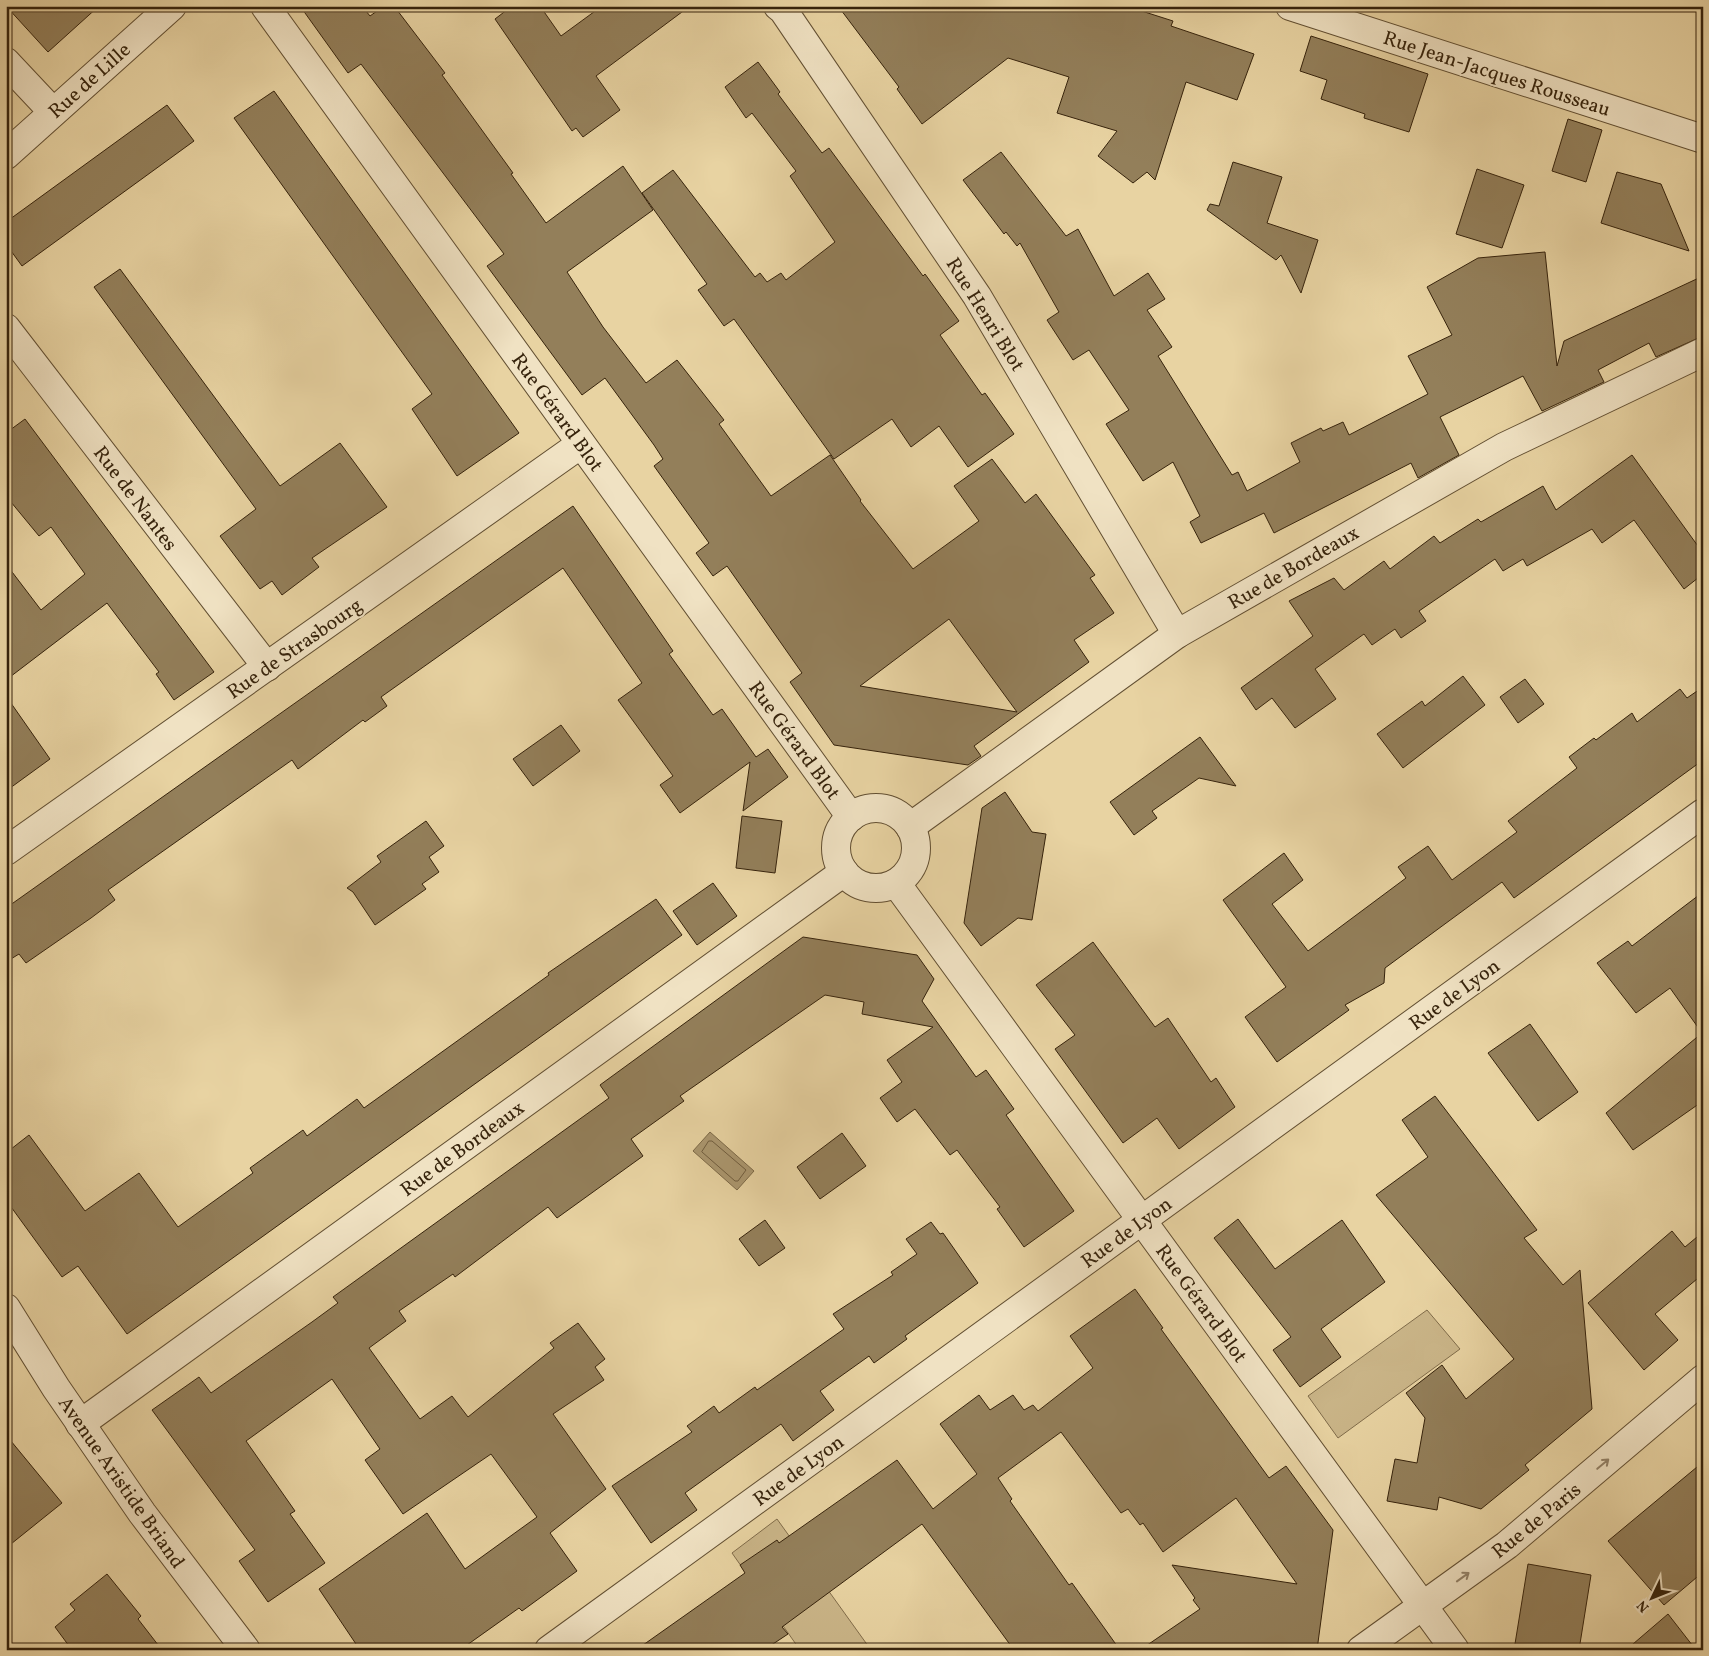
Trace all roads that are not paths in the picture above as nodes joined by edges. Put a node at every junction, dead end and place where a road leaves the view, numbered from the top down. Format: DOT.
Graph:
graph roads {
  1 [pos="172,6"];
  2 [pos="265,6"];
  3 [pos="778,6"];
  4 [pos="1290,6"];
  5 [pos="6,62"];
  6 [pos="53,112"];
  7 [pos="1703,139"];
  8 [pos="6,155"];
  9 [pos="6,328"];
  10 [pos="1703,352"];
  11 [pos="581,444"];
  12 [pos="1177,634"];
  13 [pos="267,667"];
  14 [pos="1703,813"];
  15 [pos="851,817"];
  16 [pos="910,827"];
  17 [pos="6,851"];
  18 [pos="844,872"];
  19 [pos="896,883"];
  20 [pos="1142,1222"];
  21 [pos="6,1308"];
  22 [pos="1703,1379"];
  23 [pos="80,1424"];
  24 [pos="1424,1606"];
  25 [pos="246,1650"];
  26 [pos="548,1650"];
  27 [pos="1361,1650"];
  28 [pos="1455,1650"];
  1 -- 6 [label="street, Rue de Lille"];
  2 -- 11 [label="street, Rue Gérard Blot"];
  3 -- 12 [label="street, Rue Henri Blot"];
  4 -- 7 [label="street, Rue Jean-Jacques Rousseau"];
  5 -- 6 [label="street"];
  6 -- 8 [label="street, Rue de Lille"];
  9 -- 13 [label="street, Rue de Nantes"];
  10 -- 12 [label="street, Rue de Bordeaux"];
  11 -- 13 [label="street, Rue de Strasbourg"];
  11 -- 15 [label="street, Rue Gérard Blot"];
  12 -- 16 [label="street, Rue de Bordeaux"];
  13 -- 17 [label="street, Rue de Strasbourg"];
  14 -- 20 [label="street, Rue de Lyon"];
  15 -- 16 [label="street"];
  15 -- 18 [label="street"];
  16 -- 19 [label="street"];
  18 -- 19 [label="street"];
  18 -- 23 [label="street, Rue de Bordeaux"];
  19 -- 20 [label="street, Rue Gérard Blot"];
  20 -- 24 [label="street, Rue Gérard Blot"];
  20 -- 26 [label="street, Rue de Lyon"];
  21 -- 23 [label="street, Avenue Aristide Briand"];
  24 -- 22 [label="street, Rue de Paris, one-way"];
  23 -- 25 [label="street, Avenue Aristide Briand"];
  24 -- 27 [label="street, Rue de Paris"];
  24 -- 28 [label="street, Rue Gérard Blot"];
}
